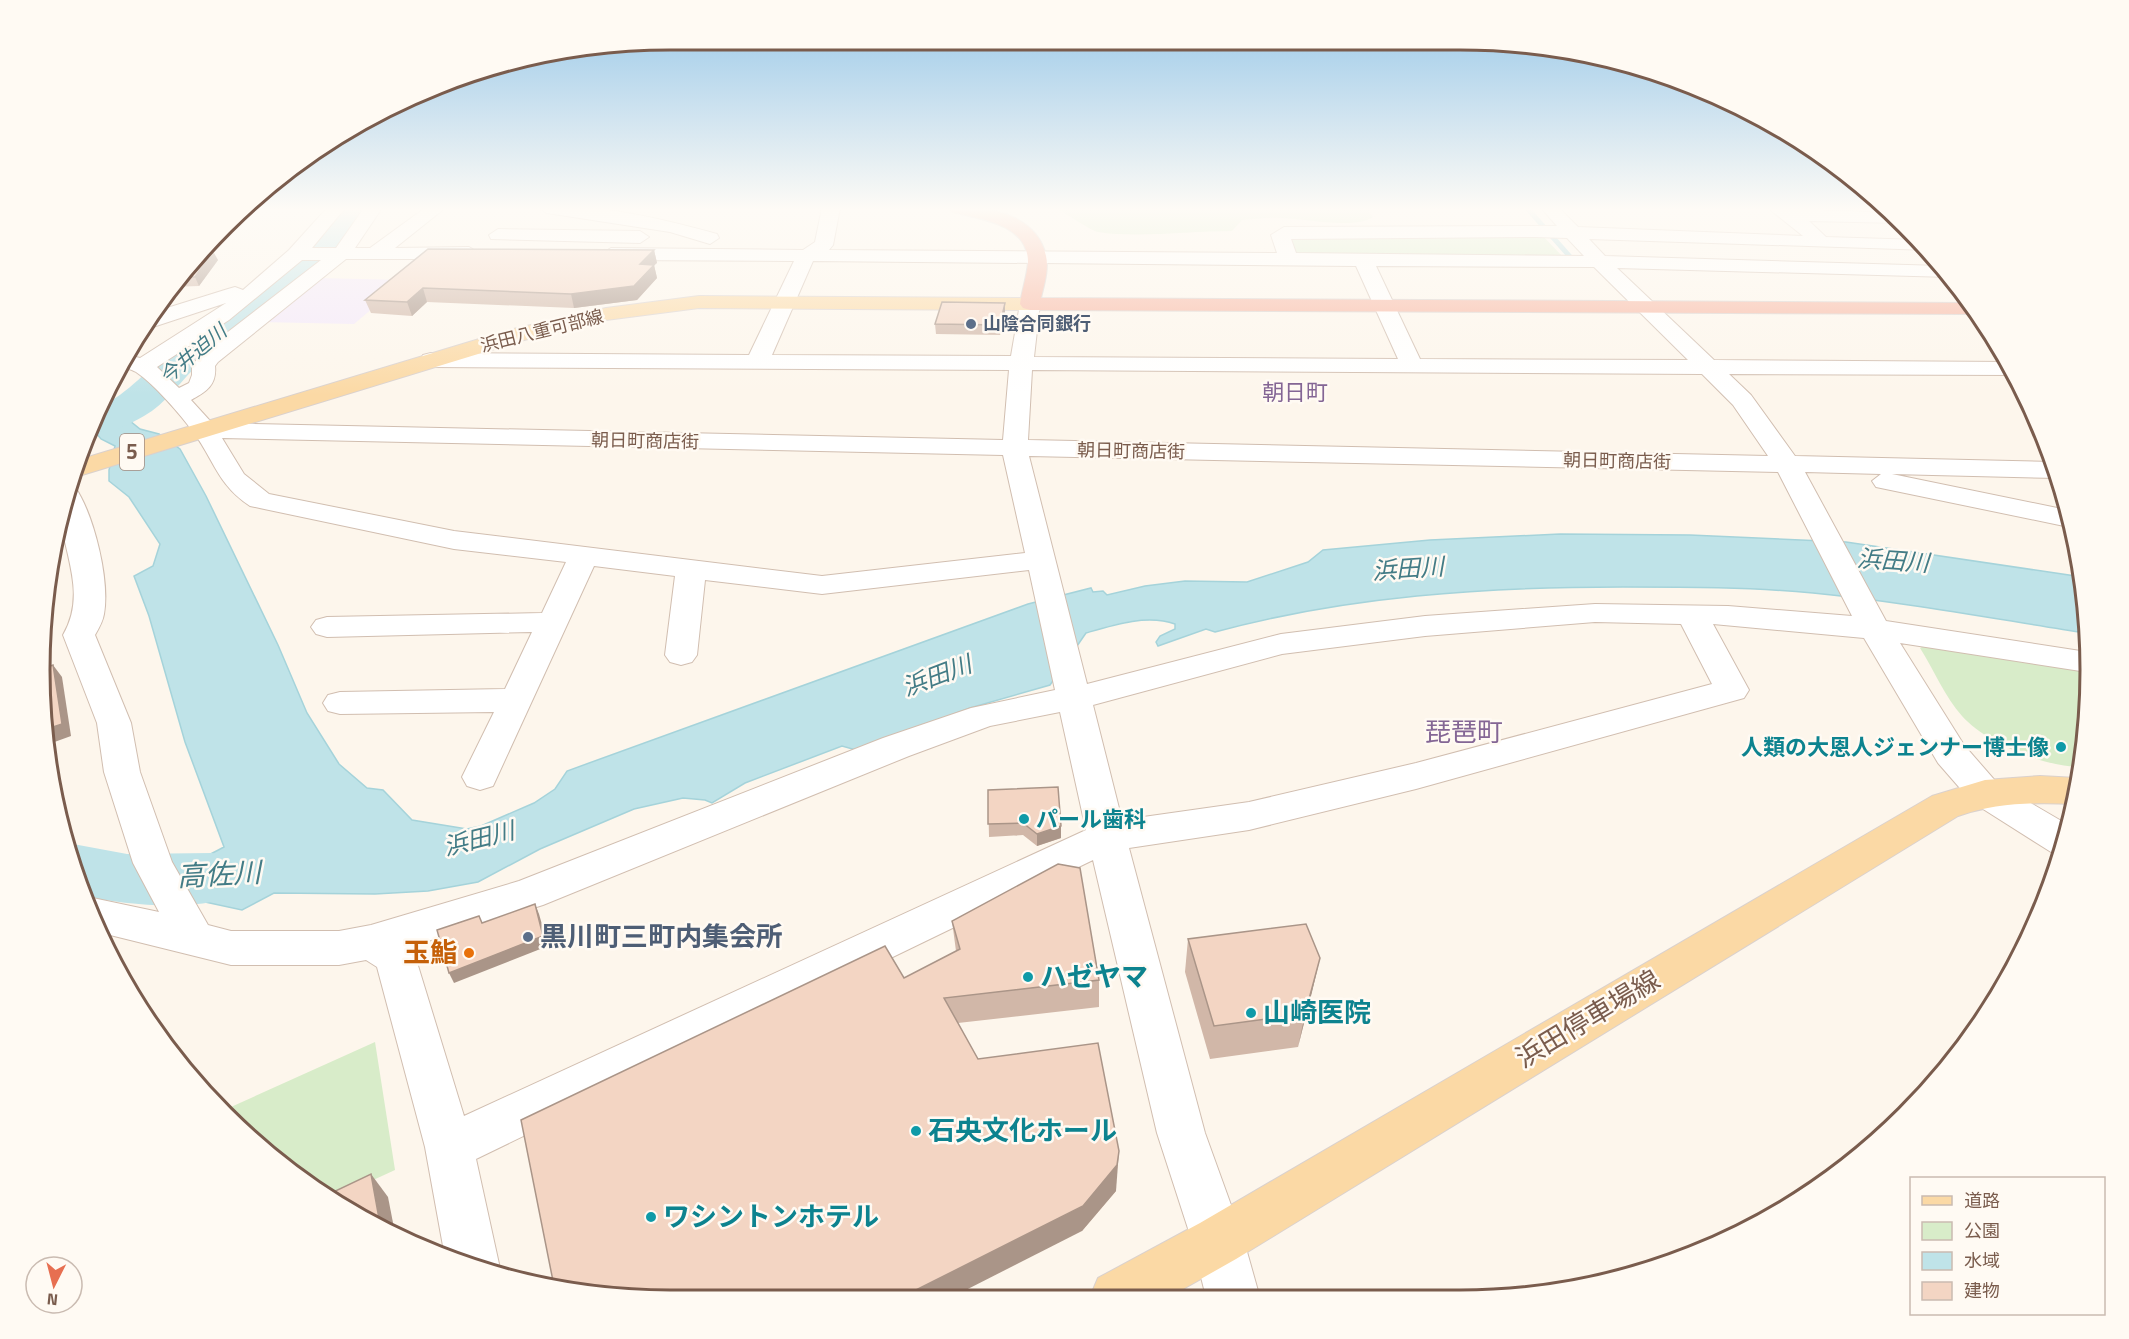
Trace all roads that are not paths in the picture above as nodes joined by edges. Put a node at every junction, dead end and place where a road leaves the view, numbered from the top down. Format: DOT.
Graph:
graph roads {
  1 [pos="279,270"];
  2 [pos="315,270"];
  3 [pos="799,270"];
  4 [pos="1035,270"];
  5 [pos="1368,270"];
  6 [pos="1609,270"];
  7 [pos="1894,270"];
  8 [pos="1935,272"];
  9 [pos="258,287"];
  10 [pos="785,301"];
  11 [pos="1029,304"];
  12 [pos="1384,305"];
  13 [pos="1647,306"];
  14 [pos="1963,309"];
  15 [pos="159,318"];
  16 [pos="431,360"];
  17 [pos="757,363"];
  18 [pos="130,365"];
  19 [pos="1021,365"];
  20 [pos="1413,367"];
  21 [pos="1710,368"];
  22 [pos="2001,369"];
  23 [pos="160,383"];
  24 [pos="198,432"];
  25 [pos="1015,449"];
  26 [pos="1787,464"];
  27 [pos="1820,465"];
  28 [pos="83,467"];
  29 [pos="2047,470"];
  30 [pos="71,509"];
  31 [pos="2060,517"];
  32 [pos="584,556"];
  33 [pos="1042,560"];
  34 [pos="691,570"];
  35 [pos="1692,615"];
  36 [pos="554,622"];
  37 [pos="1873,625"];
  38 [pos="327,627"];
  39 [pos="681,654"];
  40 [pos="2080,661"];
  41 [pos="1074,692"];
  42 [pos="516,700"];
  43 [pos="340,703"];
  44 [pos="480,777"];
  45 [pos="2068,791"];
  46 [pos="1985,794"];
  47 [pos="1107,837"];
  48 [pos="2056,837"];
  49 [pos="100,914"];
  50 [pos="184,921"];
  51 [pos="371,942"];
  52 [pos="448,1148"];
  53 [pos="1218,1241"];
  54 [pos="472,1257"];
  55 [pos="1130,1290"];
  56 [pos="1231,1290"];
  1 -- 9 [label="street"];
  2 -- 23 [label="street"];
  3 -- 10 [label="street"];
  4 -- 11 [label="highway"];
  5 -- 12 [label="street"];
  6 -- 13 [label="street"];
  7 -- 8 [label="street"];
  9 -- 15 [label="street"];
  9 -- 23 [label="street"];
  10 -- 11 [label="main road, 浜田八重可部線 / 5"];
  10 -- 16 [label="main road, 浜田八重可部線 / 5"];
  10 -- 17 [label="street"];
  11 -- 12 [label="highway"];
  11 -- 19 [label="street"];
  12 -- 13 [label="highway"];
  12 -- 20 [label="street"];
  13 -- 14 [label="highway"];
  13 -- 21 [label="street"];
  16 -- 17 [label="street"];
  16 -- 24 [label="main road, 浜田八重可部線 / 5"];
  17 -- 19 [label="street"];
  18 -- 23 [label="street"];
  19 -- 20 [label="street"];
  19 -- 25 [label="street"];
  20 -- 21 [label="street"];
  21 -- 22 [label="street"];
  21 -- 26 [label="street"];
  23 -- 24 [label="street"];
  24 -- 25 [label="street, 朝日町商店街"];
  24 -- 28 [label="main road, 浜田八重可部線 / 5"];
  24 -- 32 [label="street"];
  25 -- 26 [label="street, 朝日町商店街"];
  25 -- 33 [label="street"];
  26 -- 27 [label="street, 朝日町商店街"];
  26 -- 37 [label="street"];
  27 -- 29 [label="street, 朝日町商店街"];
  27 -- 31 [label="street"];
  30 -- 50 [label="street"];
  32 -- 34 [label="street"];
  32 -- 36 [label="street"];
  33 -- 34 [label="street"];
  33 -- 41 [label="street"];
  34 -- 39 [label="street"];
  35 -- 37 [label="street"];
  35 -- 41 [label="street"];
  35 -- 47 [label="street"];
  36 -- 38 [label="street"];
  36 -- 42 [label="street"];
  37 -- 40 [label="street"];
  37 -- 46 [label="street"];
  41 -- 47 [label="street"];
  41 -- 51 [label="street"];
  42 -- 43 [label="street"];
  42 -- 44 [label="street"];
  45 -- 46 [label="main road, 浜田停車場線"];
  46 -- 48 [label="street"];
  46 -- 53 [label="main road, 浜田停車場線"];
  47 -- 52 [label="street"];
  47 -- 53 [label="street"];
  49 -- 50 [label="street"];
  50 -- 51 [label="street"];
  51 -- 52 [label="street"];
  52 -- 54 [label="street"];
  53 -- 55 [label="main road, 浜田停車場線"];
  53 -- 56 [label="street"];
}
